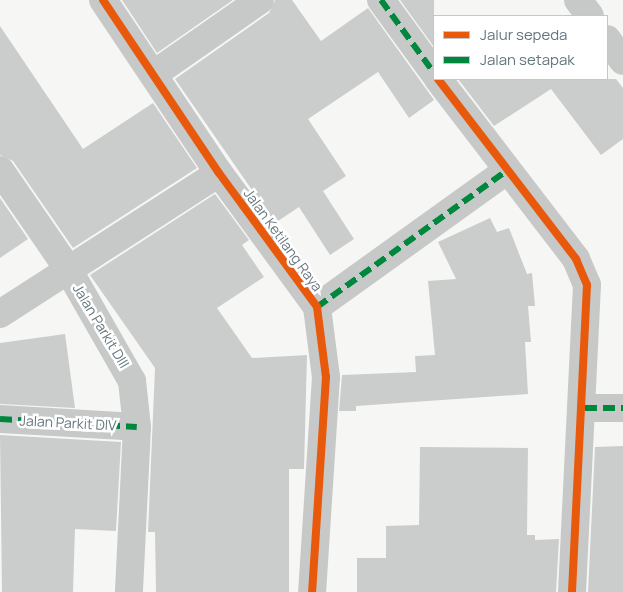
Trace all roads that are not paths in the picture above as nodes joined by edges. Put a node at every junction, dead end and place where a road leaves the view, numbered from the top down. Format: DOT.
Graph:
graph roads {
  1 [pos="103,0"];
  2 [pos="260,0"];
  3 [pos="381,0"];
  4 [pos="578,0"];
  5 [pos="589,15"];
  6 [pos="608,40"];
  7 [pos="623,61"];
  8 [pos="433,72"];
  9 [pos="154,74"];
  10 [pos="439,80"];
  11 [pos="0,170"];
  12 [pos="506,171"];
  13 [pos="218,173"];
  14 [pos="68,269"];
  15 [pos="317,307"];
  16 [pos="0,314"];
  17 [pos="585,408"];
  18 [pos="623,408"];
  19 [pos="0,419"];
  20 [pos="137,427"];
  21 [pos="129,592"];
  22 [pos="312,592"];
  23 [pos="572,592"];
  1 -- 9 [label="street, Jalan Ketilang Raya"];
  2 -- 9 [label="street"];
  3 -- 8 [label="street"];
  4 -- 5 [label="street"];
  6 -- 7 [label="street"];
  9 -- 13 [label="street, Jalan Ketilang Raya"];
  10 -- 12 [label="street"];
  11 -- 14 [label="street, Jalan Parkit DIII"];
  12 -- 15 [label="street"];
  12 -- 17 [label="street"];
  13 -- 14 [label="street"];
  13 -- 15 [label="street, Jalan Ketilang Raya"];
  14 -- 16 [label="street"];
  14 -- 20 [label="street, Jalan Parkit DIII"];
  15 -- 22 [label="street, Jalan Ketilang Raya"];
  17 -- 18 [label="street"];
  17 -- 23 [label="street"];
  19 -- 20 [label="street, Jalan Parkit DIV"];
  20 -- 21 [label="street, Jalan Parkit DIII"];
}
